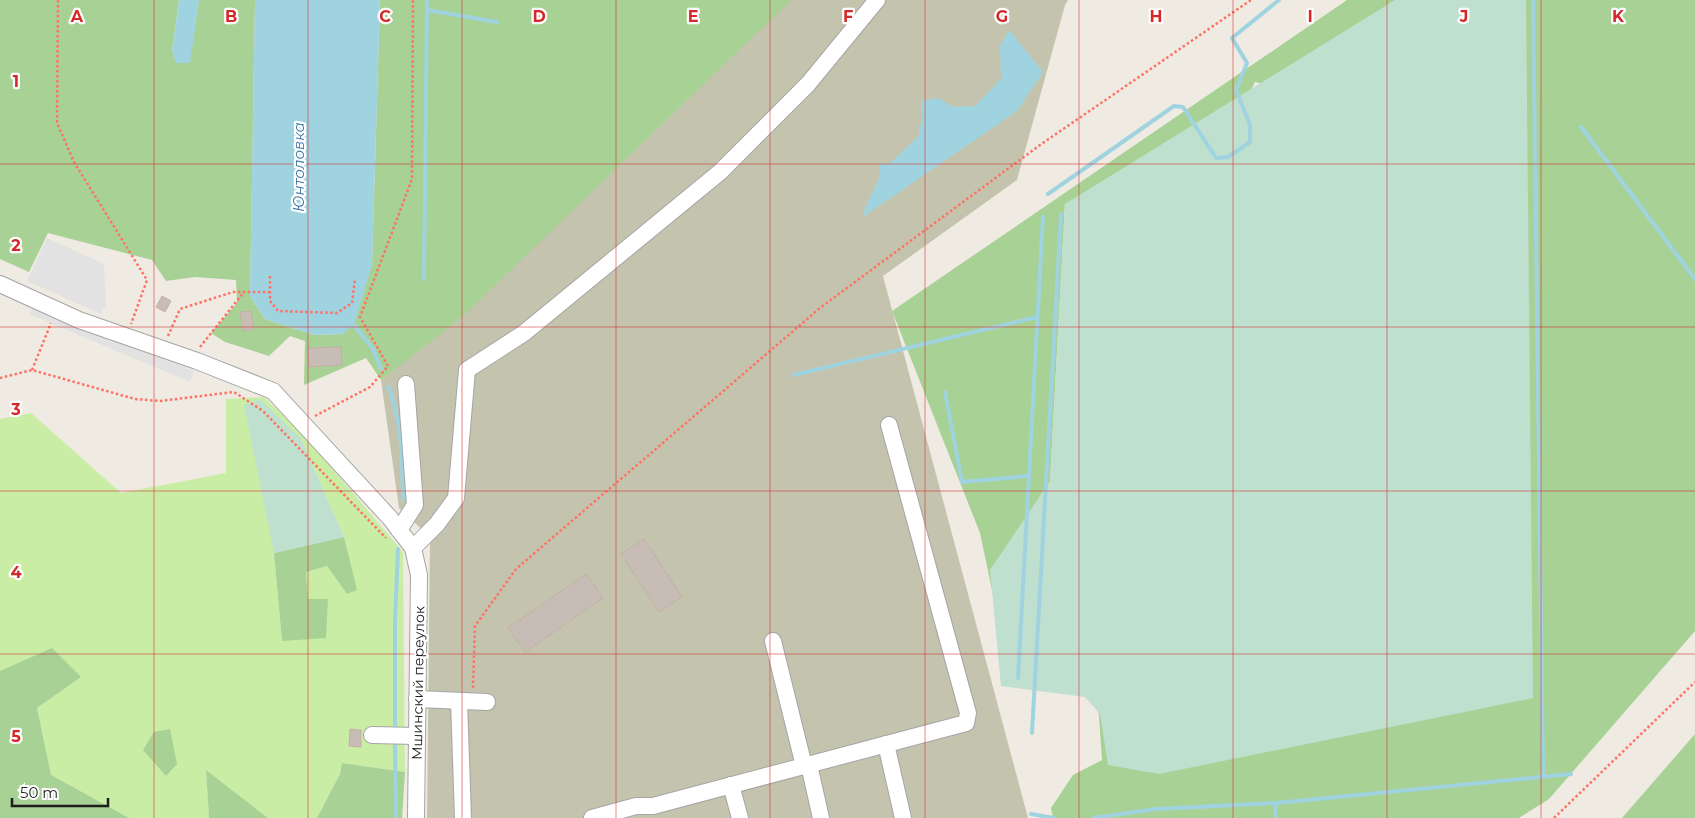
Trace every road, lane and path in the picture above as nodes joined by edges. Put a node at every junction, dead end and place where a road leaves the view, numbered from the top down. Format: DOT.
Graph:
graph roads {
  1 [pos="58,0"];
  2 [pos="414,0"];
  3 [pos="877,0"];
  4 [pos="1251,0"];
  5 [pos="270,276"];
  6 [pos="355,279"];
  7 [pos="0,284"];
  8 [pos="244,292"];
  9 [pos="270,292"];
  10 [pos="56,309"];
  11 [pos="127,337"];
  12 [pos="165,343"];
  13 [pos="197,354"];
  14 [pos="32,370"];
  15 [pos="0,378"];
  16 [pos="406,384"];
  17 [pos="309,419"];
  18 [pos="889,425"];
  19 [pos="406,539"];
  20 [pos="773,641"];
  21 [pos="1695,682"];
  22 [pos="417,699"];
  23 [pos="473,701"];
  24 [pos="372,735"];
  25 [pos="417,736"];
  26 [pos="886,744"];
  27 [pos="806,765"];
  28 [pos="731,785"];
  29 [pos="416,818"];
  30 [pos="463,818"];
  31 [pos="592,818"];
  32 [pos="740,818"];
  33 [pos="821,818"];
  34 [pos="903,818"];
  35 [pos="1554,818"];
  1 -- 11 [label="path"];
  2 -- 17 [label="path"];
  3 -- 19 [label="street"];
  4 -- 23 [label="path"];
  5 -- 9 [label="path"];
  6 -- 9 [label="path"];
  7 -- 10 [label="street"];
  8 -- 9 [label="path"];
  8 -- 12 [label="path"];
  8 -- 13 [label="path"];
  10 -- 11 [label="street"];
  10 -- 14 [label="path"];
  11 -- 19 [label="street"];
  14 -- 15 [label="path"];
  14 -- 19 [label="path"];
  16 -- 19 [label="street"];
  18 -- 26 [label="street"];
  19 -- 22 [label="street, Мшинский переулок"];
  20 -- 27 [label="street"];
  21 -- 35 [label="path"];
  22 -- 23 [label="street"];
  22 -- 25 [label="street, Мшинский переулок"];
  23 -- 30 [label="street"];
  24 -- 25 [label="street"];
  25 -- 29 [label="street, Мшинский переулок"];
  26 -- 27 [label="street"];
  26 -- 34 [label="street"];
  27 -- 28 [label="street"];
  27 -- 33 [label="street"];
  28 -- 31 [label="street"];
  28 -- 32 [label="street"];
}
